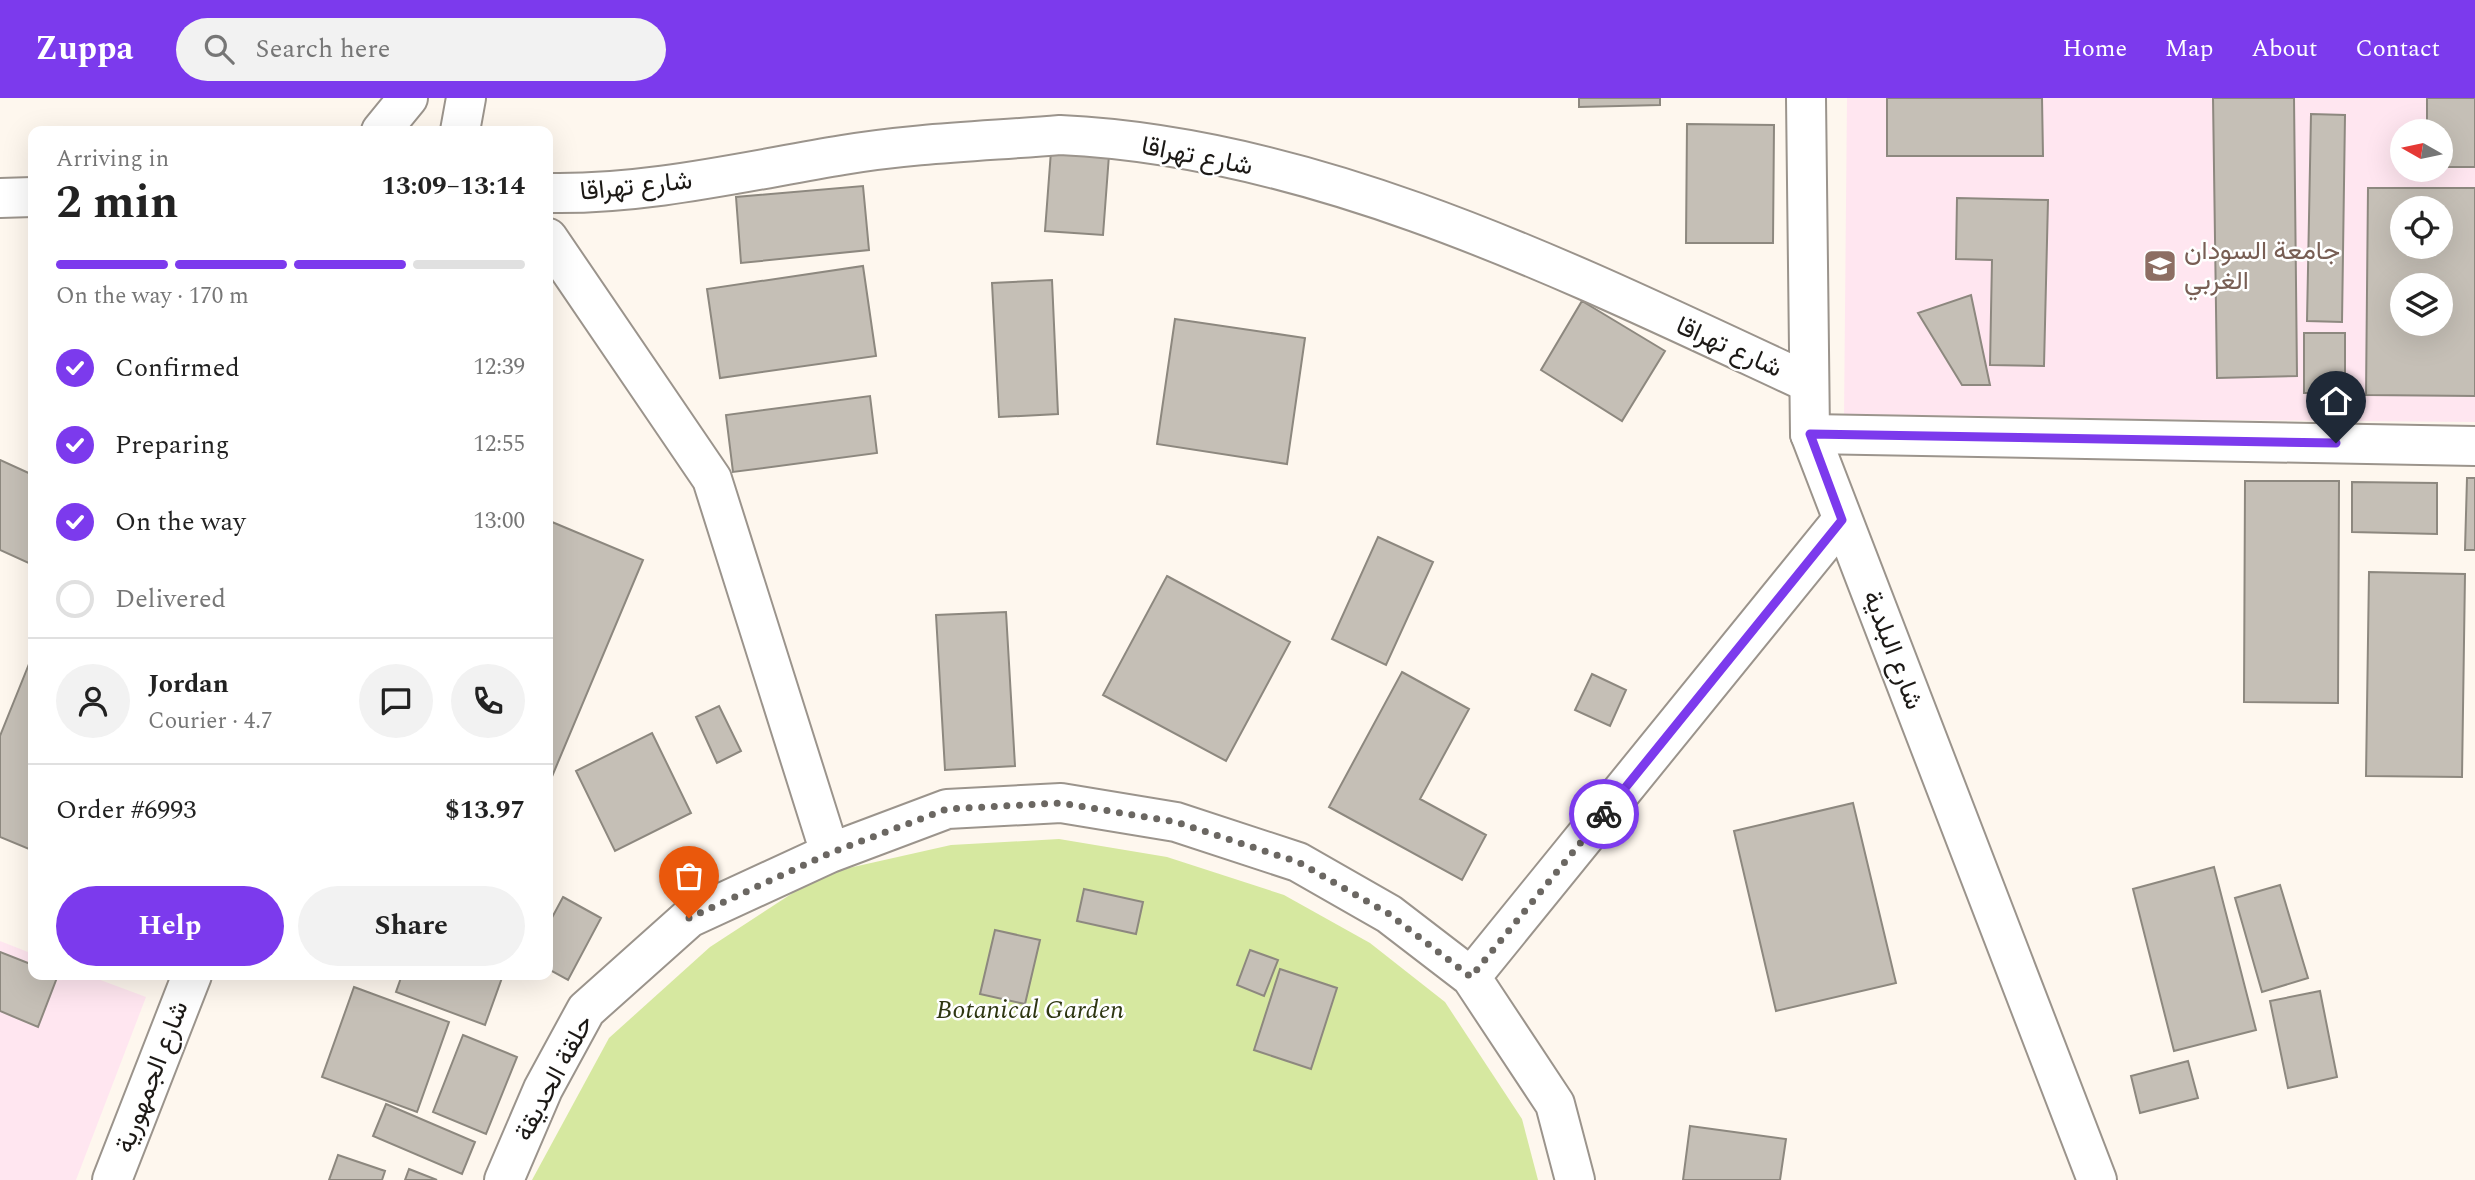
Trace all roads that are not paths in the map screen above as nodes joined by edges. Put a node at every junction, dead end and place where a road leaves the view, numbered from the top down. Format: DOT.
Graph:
graph roads {
  1 [pos="408,98"];
  2 [pos="466,98"];
  3 [pos="1806,98"];
  4 [pos="385,126"];
  5 [pos="461,126"];
  6 [pos="553,193"];
  7 [pos="28,197"];
  8 [pos="0,198"];
  9 [pos="553,245"];
  10 [pos="1810,383"];
  11 [pos="1810,434"];
  12 [pos="2475,446"];
  13 [pos="1842,520"];
  14 [pos="830,853"];
  15 [pos="1471,977"];
  16 [pos="190,980"];
  17 [pos="112,1180"];
  18 [pos="504,1180"];
  19 [pos="1575,1180"];
  20 [pos="2097,1180"];
  1 -- 4 [label="street"];
  2 -- 5 [label="street"];
  3 -- 10 [label="street, شارع البلدية"];
  6 -- 10 [label="street, شارع تهراقا"];
  7 -- 8 [label="street"];
  9 -- 14 [label="street"];
  10 -- 11 [label="street, شارع البلدية"];
  11 -- 12 [label="street"];
  11 -- 13 [label="street, شارع البلدية"];
  13 -- 15 [label="street"];
  13 -- 20 [label="street, شارع البلدية"];
  14 -- 15 [label="street, حلقة الحديقة"];
  14 -- 18 [label="street, حلقة الحديقة"];
  15 -- 19 [label="street, حلقة الحديقة"];
  16 -- 17 [label="street, شارع الجمهورية"];
}
